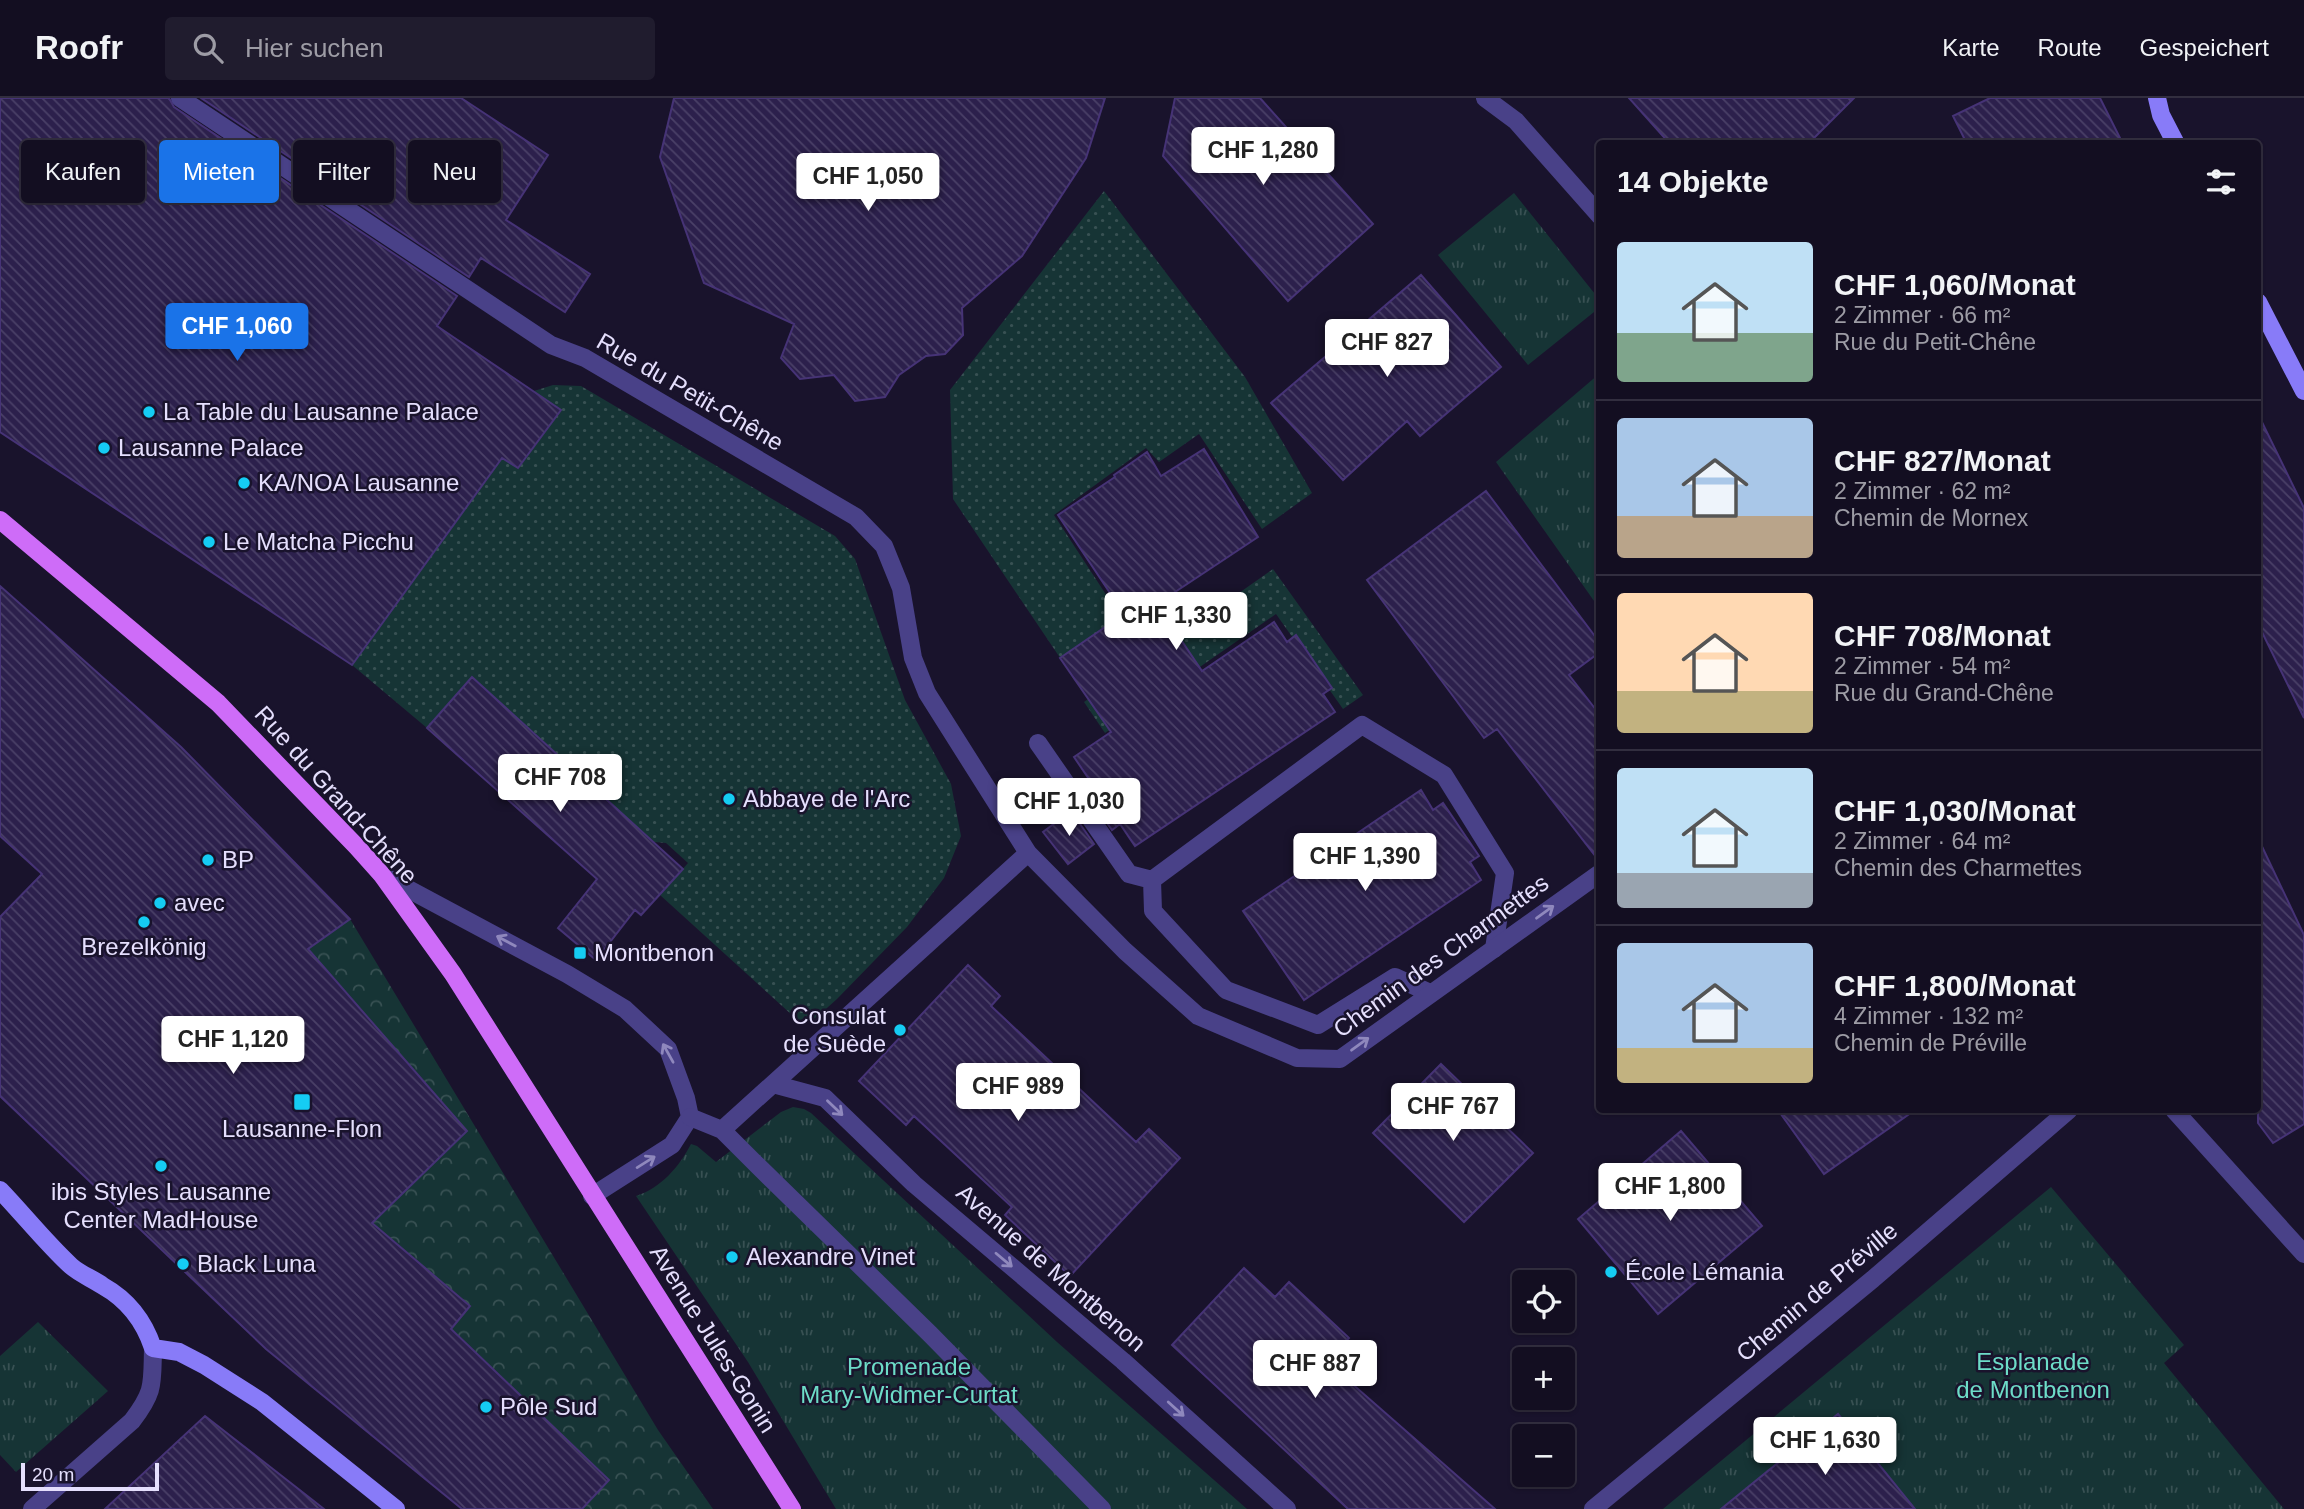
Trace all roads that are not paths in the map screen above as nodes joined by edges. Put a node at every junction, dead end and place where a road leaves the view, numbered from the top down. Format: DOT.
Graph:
graph roads {
  1 [pos="180,98"];
  2 [pos="1485,98"];
  3 [pos="2157,98"];
  4 [pos="2174,140"];
  5 [pos="1596,211"];
  6 [pos="2261,308"];
  7 [pos="2304,391"];
  8 [pos="0,520"];
  9 [pos="1038,743"];
  10 [pos="1028,853"];
  11 [pos="382,875"];
  12 [pos="1596,876"];
  13 [pos="1152,880"];
  14 [pos="1493,949"];
  15 [pos="1430,993"];
  16 [pos="773,1084"];
  17 [pos="2066,1113"];
  18 [pos="2177,1113"];
  19 [pos="690,1117"];
  20 [pos="722,1130"];
  21 [pos="0,1190"];
  22 [pos="592,1196"];
  23 [pos="2304,1254"];
  24 [pos="153,1348"];
  25 [pos="32,1509"];
  26 [pos="396,1509"];
  27 [pos="792,1509"];
  28 [pos="1102,1509"];
  29 [pos="1287,1509"];
  30 [pos="1592,1509"];
  1 -- 10 [label="street, Rue du Petit-Chêne"];
  2 -- 5 [label="street"];
  3 -- 4 [label="street"];
  6 -- 7 [label="street"];
  8 -- 11 [label="main road, Rue du Grand-Chêne"];
  9 -- 13 [label="street"];
  10 -- 15 [label="street, Chemin des Charmettes, one-way"];
  10 -- 16 [label="street"];
  19 -- 11 [label="street, one-way"];
  11 -- 22 [label="main road, Rue du Grand-Chêne"];
  14 -- 12 [label="street, Chemin des Charmettes, one-way"];
  13 -- 14 [label="street"];
  13 -- 15 [label="street"];
  14 -- 15 [label="street, Chemin des Charmettes"];
  16 -- 20 [label="street"];
  16 -- 29 [label="street, Avenue de Montbenon, one-way"];
  17 -- 30 [label="street, Chemin de Préville"];
  18 -- 23 [label="street"];
  19 -- 20 [label="street"];
  22 -- 19 [label="street, one-way"];
  20 -- 28 [label="street"];
  21 -- 24 [label="street"];
  22 -- 27 [label="main road, Avenue Jules-Gonin"];
  24 -- 25 [label="street"];
  24 -- 26 [label="street"];
}
